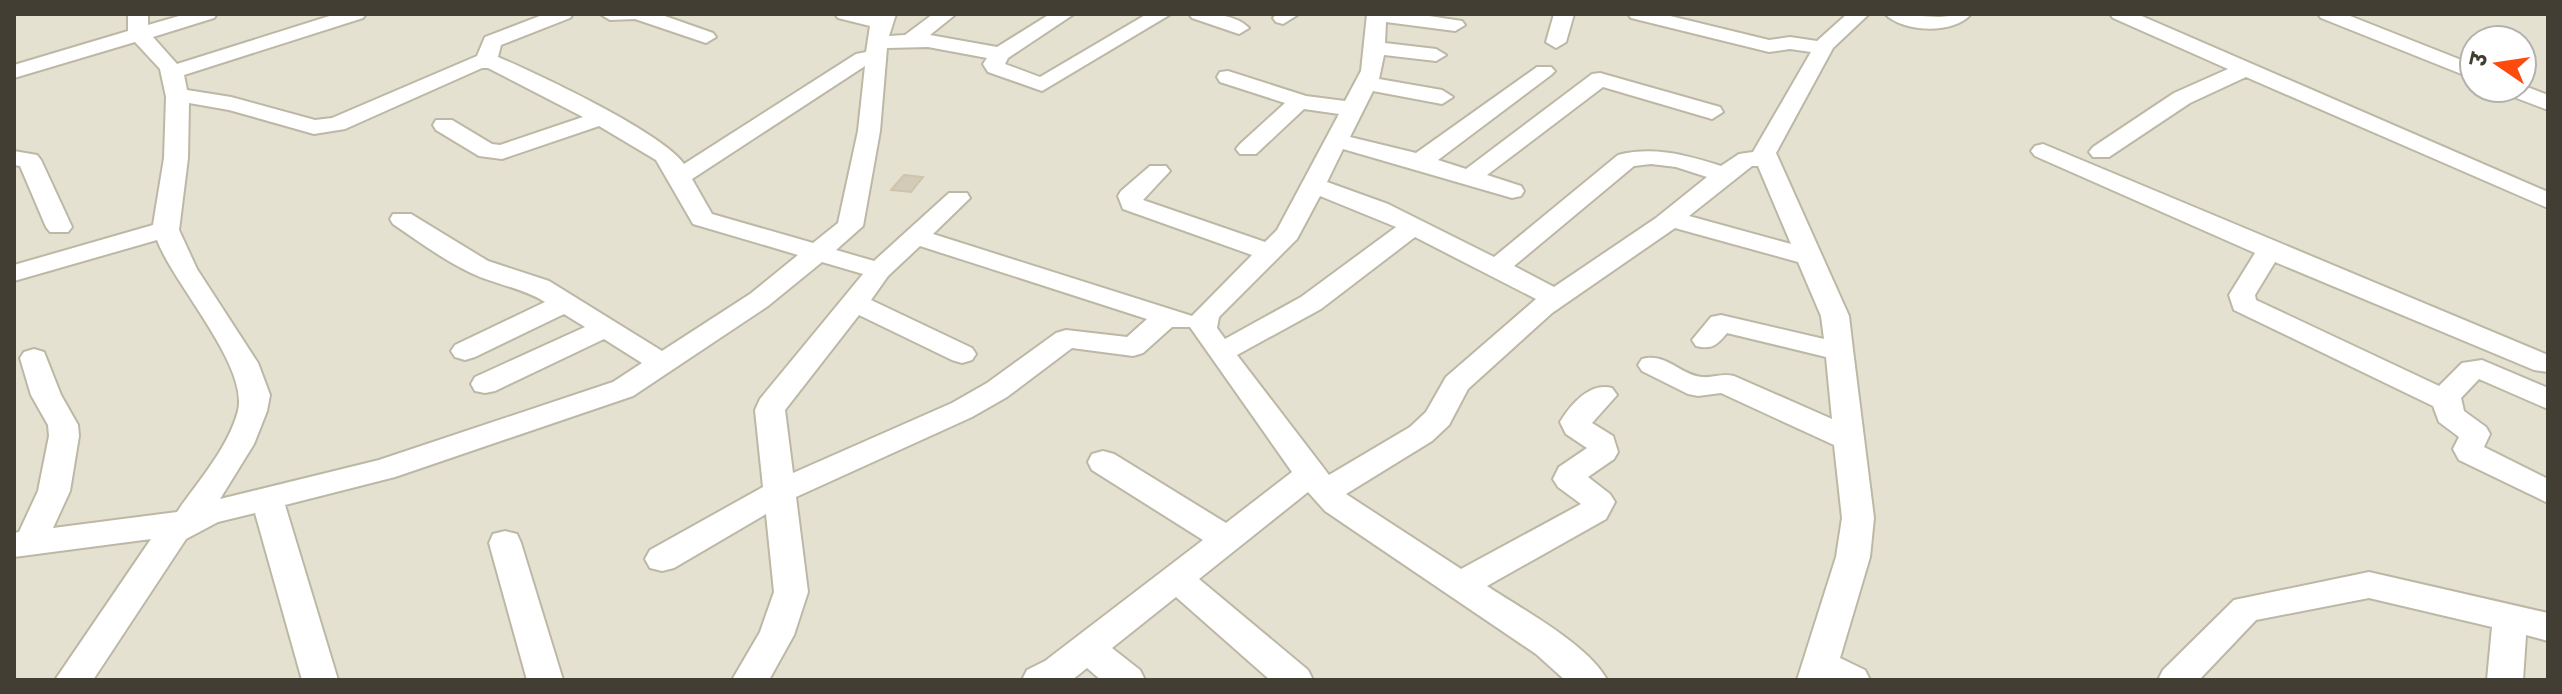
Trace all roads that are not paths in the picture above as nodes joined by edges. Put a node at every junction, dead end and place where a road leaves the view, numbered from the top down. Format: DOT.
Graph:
graph roads {
  1 [pos="207,14"];
  2 [pos="356,14"];
  3 [pos="563,14"];
  4 [pos="610,14"];
  5 [pos="631,14"];
  6 [pos="640,14"];
  7 [pos="845,14"];
  8 [pos="946,14"];
  9 [pos="1064,14"];
  10 [pos="1161,14"];
  11 [pos="1199,14"];
  12 [pos="1377,14"];
  13 [pos="1564,14"];
  14 [pos="1638,14"];
  15 [pos="1895,14"];
  16 [pos="1961,14"];
  17 [pos="2120,14"];
  18 [pos="2328,14"];
  19 [pos="1846,16"];
  20 [pos="138,24"];
  21 [pos="1455,25"];
  22 [pos="1239,28"];
  23 [pos="880,35"];
  24 [pos="706,37"];
  25 [pos="910,41"];
  26 [pos="1556,42"];
  27 [pos="1374,48"];
  28 [pos="1823,48"];
  29 [pos="1000,54"];
  30 [pos="1436,55"];
  31 [pos="486,61"];
  32 [pos="2458,67"];
  33 [pos="2246,69"];
  34 [pos="1544,71"];
  35 [pos="14,72"];
  36 [pos="1228,77"];
  37 [pos="174,83"];
  38 [pos="1359,96"];
  39 [pos="1442,97"];
  40 [pos="1300,101"];
  41 [pos="1712,112"];
  42 [pos="601,118"];
  43 [pos="444,125"];
  44 [pos="1336,140"];
  45 [pos="1248,149"];
  46 [pos="2043,151"];
  47 [pos="2101,152"];
  48 [pos="14,158"];
  49 [pos="1768,159"];
  50 [pos="1421,161"];
  51 [pos="1158,171"];
  52 [pos="1725,175"];
  53 [pos="1470,177"];
  54 [pos="678,178"];
  55 [pos="1312,185"];
  56 [pos="1512,191"];
  57 [pos="958,198"];
  58 [pos="2548,201"];
  59 [pos="402,219"];
  60 [pos="1671,219"];
  61 [pos="1414,226"];
  62 [pos="59,227"];
  63 [pos="166,229"];
  64 [pos="916,237"];
  65 [pos="2273,251"];
  66 [pos="1271,253"];
  67 [pos="816,254"];
  68 [pos="1810,257"];
  69 [pos="1496,268"];
  70 [pos="14,273"];
  71 [pos="876,273"];
  72 [pos="1554,297"];
  73 [pos="565,303"];
  74 [pos="855,303"];
  75 [pos="1166,317"];
  76 [pos="1203,324"];
  77 [pos="606,328"];
  78 [pos="1706,340"];
  79 [pos="1839,350"];
  80 [pos="465,351"];
  81 [pos="1220,353"];
  82 [pos="962,354"];
  83 [pos="34,358"];
  84 [pos="2546,362"];
  85 [pos="662,363"];
  86 [pos="1652,365"];
  87 [pos="485,384"];
  88 [pos="2536,393"];
  89 [pos="1602,395"];
  90 [pos="2443,399"];
  91 [pos="1849,439"];
  92 [pos="1103,462"];
  93 [pos="1318,483"];
  94 [pos="779,492"];
  95 [pos="2548,492"];
  96 [pos="267,498"];
  97 [pos="187,522"];
  98 [pos="1227,539"];
  99 [pos="505,543"];
  100 [pos="22,544"];
  101 [pos="662,559"];
  102 [pos="1176,578"];
  103 [pos="1460,585"];
  104 [pos="2510,618"];
  105 [pos="2548,627"];
  106 [pos="1087,648"];
  107 [pos="1817,673"];
  108 [pos="73,680"];
  109 [pos="320,680"];
  110 [pos="545,680"];
  111 [pos="750,680"];
  112 [pos="1040,680"];
  113 [pos="1127,680"];
  114 [pos="1295,680"];
  115 [pos="1589,680"];
  116 [pos="1852,680"];
  117 [pos="2176,680"];
  118 [pos="2505,680"];
  1 -- 20 [label="street"];
  2 -- 37 [label="street"];
  3 -- 31 [label="street"];
  4 -- 5 [label="street"];
  6 -- 24 [label="street"];
  7 -- 23 [label="street"];
  8 -- 25 [label="street"];
  9 -- 29 [label="street"];
  10 -- 29 [label="street"];
  11 -- 22 [label="street"];
  12 -- 21 [label="street"];
  12 -- 27 [label="street"];
  13 -- 26 [label="street"];
  14 -- 28 [label="street"];
  15 -- 16 [label="street"];
  17 -- 33 [label="street"];
  18 -- 32 [label="street"];
  19 -- 28 [label="street"];
  20 -- 35 [label="street"];
  20 -- 37 [label="street"];
  23 -- 25 [label="street"];
  23 -- 54 [label="street"];
  23 -- 67 [label="street"];
  25 -- 29 [label="street"];
  27 -- 30 [label="street"];
  27 -- 38 [label="street"];
  28 -- 49 [label="street"];
  31 -- 37 [label="street"];
  31 -- 42 [label="street"];
  33 -- 47 [label="street"];
  33 -- 58 [label="street"];
  34 -- 50 [label="street"];
  36 -- 40 [label="street"];
  37 -- 63 [label="street"];
  38 -- 39 [label="street"];
  38 -- 40 [label="street"];
  38 -- 44 [label="street"];
  40 -- 45 [label="street"];
  41 -- 53 [label="street"];
  42 -- 43 [label="street"];
  42 -- 54 [label="street"];
  44 -- 50 [label="street"];
  44 -- 55 [label="street"];
  46 -- 65 [label="street"];
  48 -- 62 [label="street"];
  49 -- 52 [label="street"];
  49 -- 68 [label="street"];
  50 -- 53 [label="street"];
  51 -- 66 [label="street"];
  52 -- 60 [label="street"];
  52 -- 69 [label="street"];
  53 -- 56 [label="street"];
  54 -- 67 [label="street"];
  55 -- 61 [label="street"];
  55 -- 66 [label="street"];
  57 -- 64 [label="street"];
  59 -- 73 [label="street"];
  60 -- 68 [label="street"];
  60 -- 72 [label="street"];
  61 -- 69 [label="street"];
  61 -- 81 [label="street"];
  63 -- 70 [label="street"];
  63 -- 97 [label="street"];
  64 -- 71 [label="street"];
  64 -- 75 [label="street"];
  65 -- 84 [label="street"];
  65 -- 90 [label="street"];
  66 -- 76 [label="street"];
  67 -- 71 [label="street"];
  67 -- 85 [label="street"];
  68 -- 79 [label="street"];
  69 -- 72 [label="street"];
  71 -- 74 [label="street"];
  72 -- 93 [label="street"];
  73 -- 77 [label="street"];
  73 -- 80 [label="street"];
  74 -- 82 [label="street"];
  74 -- 94 [label="street"];
  75 -- 76 [label="street"];
  75 -- 94 [label="street"];
  76 -- 81 [label="street"];
  77 -- 85 [label="street"];
  77 -- 87 [label="street"];
  78 -- 79 [label="street"];
  79 -- 91 [label="street"];
  81 -- 93 [label="street"];
  83 -- 100 [label="street"];
  84 -- 88 [label="street"];
  85 -- 96 [label="street"];
  86 -- 91 [label="street"];
  88 -- 90 [label="street"];
  89 -- 103 [label="street"];
  90 -- 95 [label="street"];
  91 -- 107 [label="street"];
  92 -- 98 [label="street"];
  93 -- 98 [label="street"];
  93 -- 103 [label="street"];
  94 -- 101 [label="street"];
  94 -- 111 [label="street"];
  96 -- 97 [label="street"];
  96 -- 109 [label="street"];
  97 -- 100 [label="street"];
  97 -- 108 [label="street"];
  98 -- 102 [label="street"];
  99 -- 110 [label="street"];
  102 -- 106 [label="street"];
  102 -- 114 [label="street"];
  103 -- 115 [label="street"];
  104 -- 105 [label="street"];
  104 -- 117 [label="street"];
  104 -- 118 [label="street"];
  106 -- 112 [label="street"];
  106 -- 113 [label="street"];
  107 -- 116 [label="street"];
}
